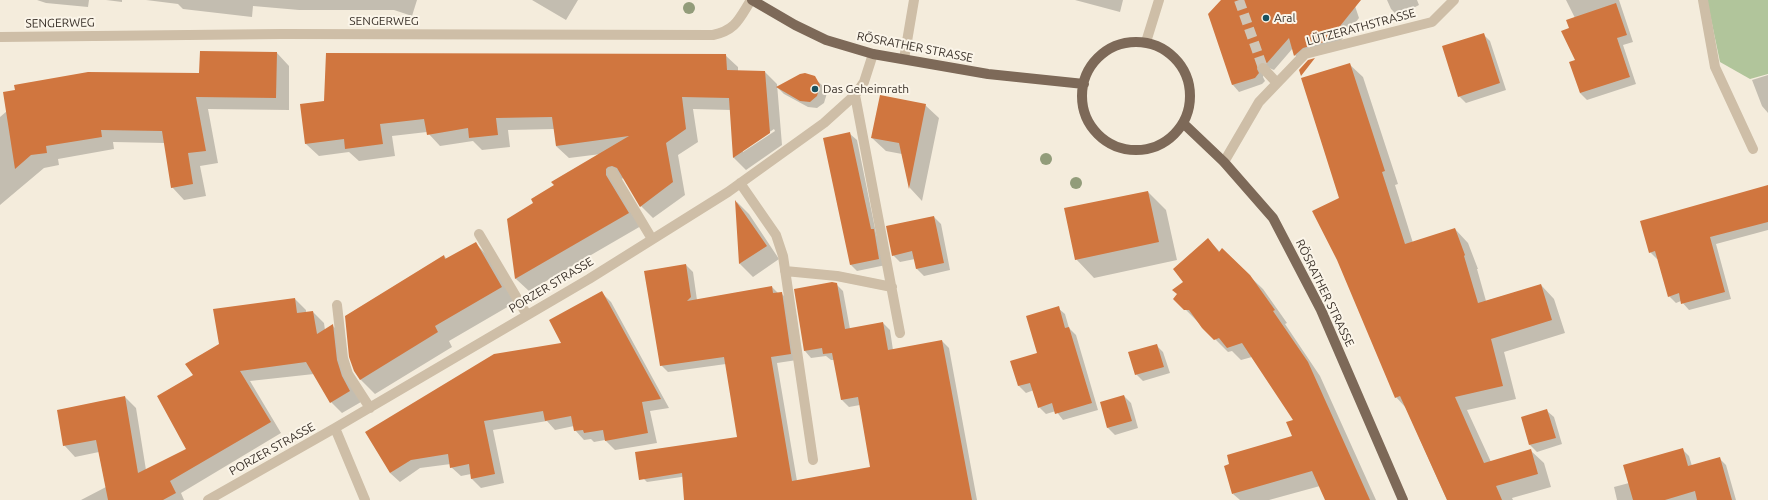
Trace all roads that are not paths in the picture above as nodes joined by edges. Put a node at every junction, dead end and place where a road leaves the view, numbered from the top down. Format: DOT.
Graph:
graph roads {
  1 [pos="752,0"];
  2 [pos="914,0"];
  3 [pos="1159,0"];
  4 [pos="1454,0"];
  5 [pos="1703,0"];
  6 [pos="0,37"];
  7 [pos="1146,42"];
  8 [pos="873,54"];
  9 [pos="904,59"];
  10 [pos="1263,68"];
  11 [pos="1277,82"];
  12 [pos="1084,84"];
  13 [pos="855,95"];
  14 [pos="1183,123"];
  15 [pos="1753,149"];
  16 [pos="1224,162"];
  17 [pos="612,172"];
  18 [pos="740,183"];
  19 [pos="479,234"];
  20 [pos="652,239"];
  21 [pos="785,271"];
  22 [pos="892,287"];
  23 [pos="337,305"];
  24 [pos="527,315"];
  25 [pos="900,333"];
  26 [pos="370,408"];
  27 [pos="335,428"];
  28 [pos="813,460"];
  29 [pos="208,500"];
  30 [pos="365,500"];
  31 [pos="1403,500"];
  1 -- 6 [label="street, SENGERWEG"];
  1 -- 8 [label="main road, RÖSRATHER STRASSE"];
  2 -- 9 [label="street"];
  3 -- 7 [label="street"];
  4 -- 11 [label="street, LÜTZERATHSTRASSE"];
  5 -- 15 [label="street"];
  7 -- 12 [label="main road"];
  7 -- 14 [label="main road"];
  8 -- 9 [label="main road, RÖSRATHER STRASSE"];
  8 -- 13 [label="street, PORZER STRASSE"];
  9 -- 12 [label="main road, RÖSRATHER STRASSE"];
  10 -- 11 [label="street"];
  11 -- 16 [label="street, LÜTZERATHSTRASSE"];
  12 -- 14 [label="main road"];
  13 -- 18 [label="street, PORZER STRASSE"];
  13 -- 22 [label="street"];
  14 -- 16 [label="main road, RÖSRATHER STRASSE"];
  16 -- 31 [label="main road, RÖSRATHER STRASSE"];
  17 -- 20 [label="street"];
  18 -- 20 [label="street, PORZER STRASSE"];
  18 -- 21 [label="street"];
  19 -- 24 [label="street"];
  20 -- 24 [label="street, PORZER STRASSE"];
  21 -- 22 [label="street"];
  21 -- 28 [label="street"];
  22 -- 25 [label="street"];
  23 -- 26 [label="street"];
  24 -- 26 [label="street, PORZER STRASSE"];
  26 -- 27 [label="street, PORZER STRASSE"];
  27 -- 29 [label="street, PORZER STRASSE"];
  27 -- 30 [label="street"];
}
